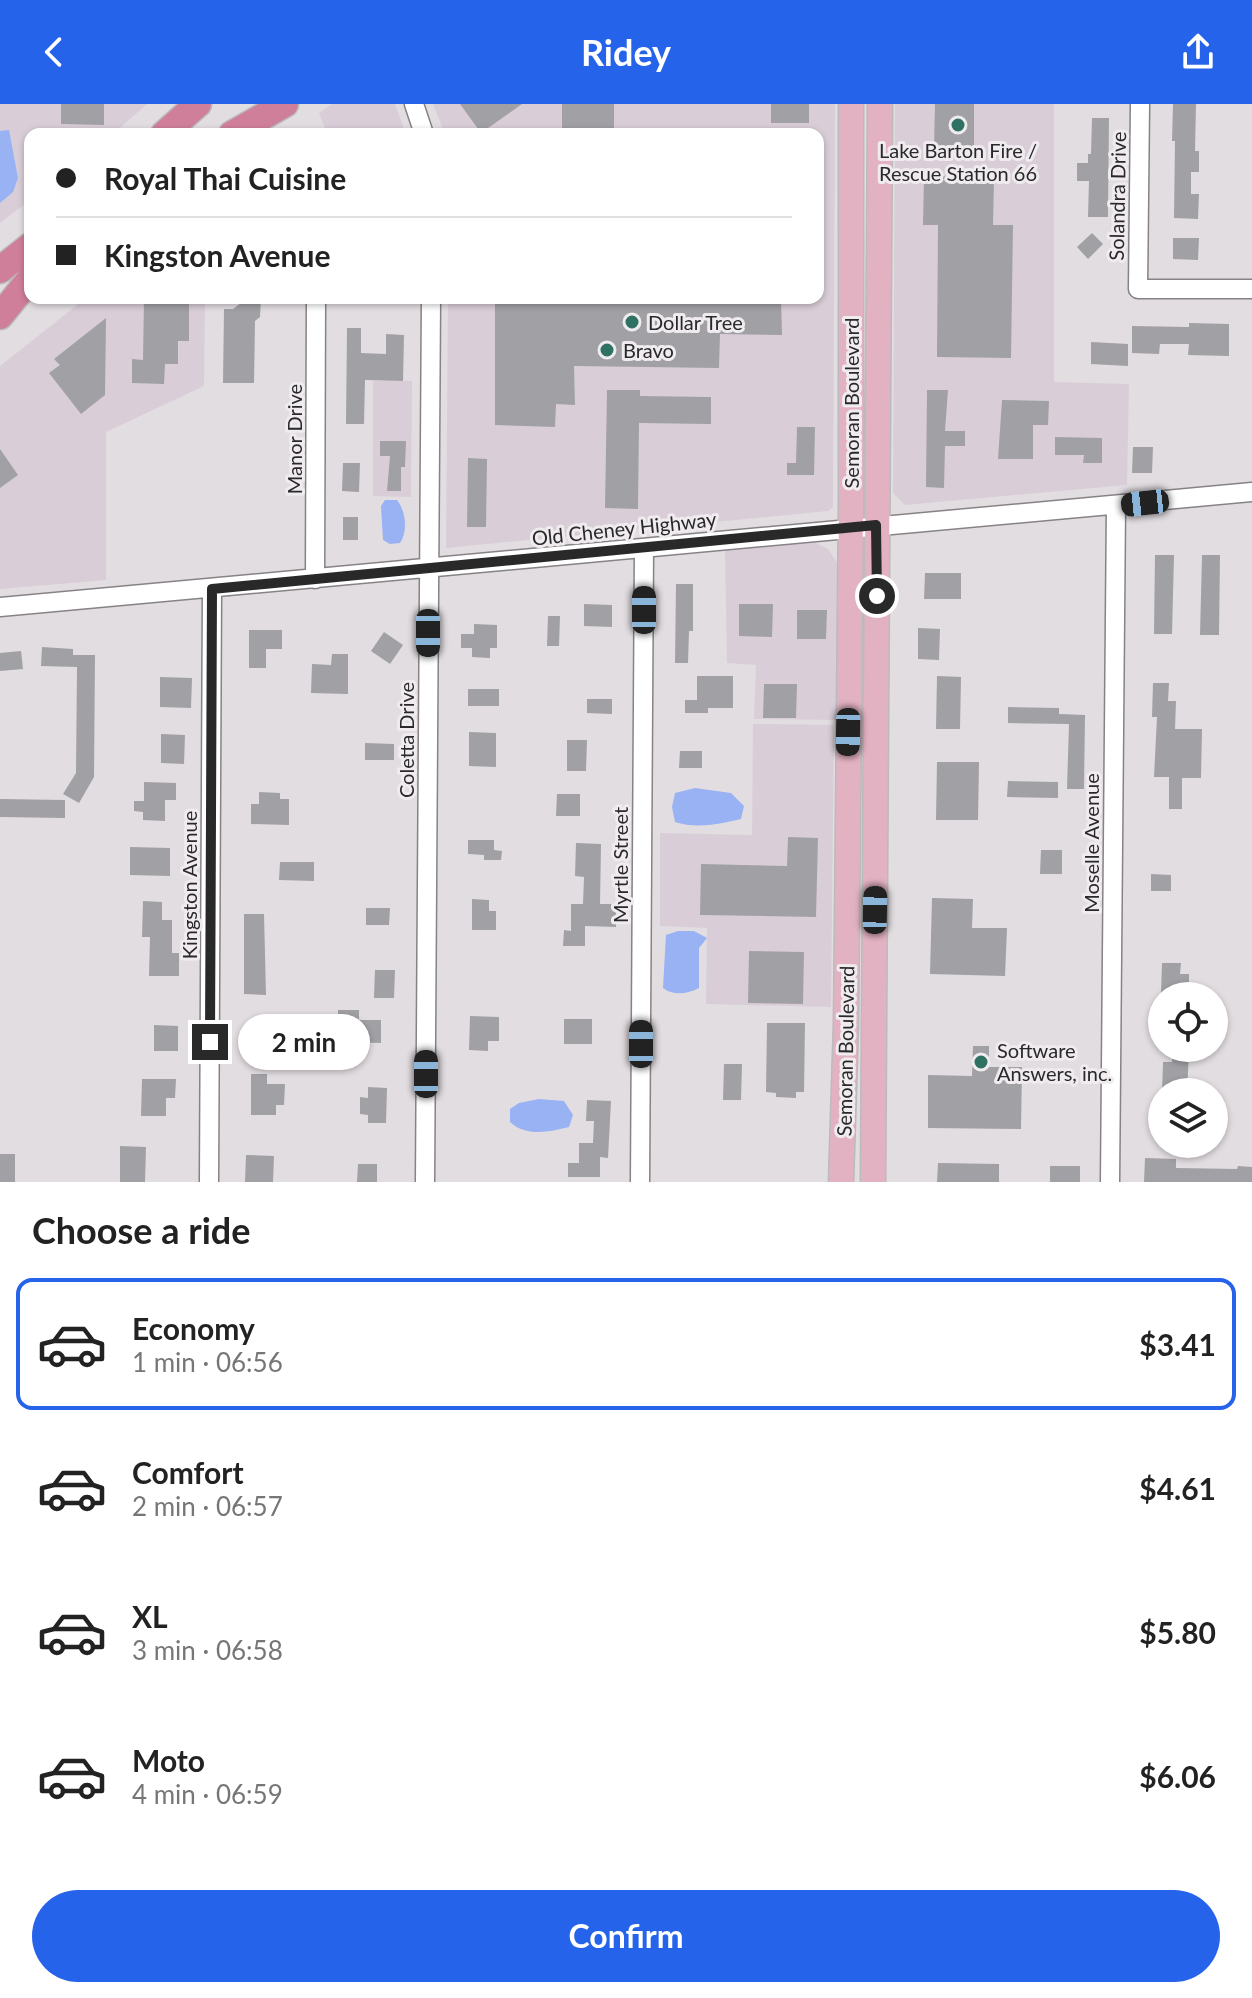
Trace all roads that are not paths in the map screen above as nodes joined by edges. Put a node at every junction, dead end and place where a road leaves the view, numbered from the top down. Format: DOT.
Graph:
graph roads {
  1 [pos="198,104"];
  2 [pos="249,104"];
  3 [pos="285,104"];
  4 [pos="414,104"];
  5 [pos="851,104"];
  6 [pos="880,104"];
  7 [pos="1140,104"];
  8 [pos="171,128"];
  9 [pos="221,128"];
  10 [pos="243,128"];
  11 [pos="422,128"];
  12 [pos="850,138"];
  13 [pos="24,251"];
  14 [pos="0,270"];
  15 [pos="24,287"];
  16 [pos="1252,289"];
  17 [pos="24,297"];
  18 [pos="316,304"];
  19 [pos="431,304"];
  20 [pos="0,317"];
  21 [pos="879,322"];
  22 [pos="1252,492"];
  23 [pos="1116,505"];
  24 [pos="876,525"];
  25 [pos="851,528"];
  26 [pos="644,548"];
  27 [pos="429,570"];
  28 [pos="315,579"];
  29 [pos="212,589"];
  30 [pos="0,607"];
  31 [pos="847,822"];
  32 [pos="874,969"];
  33 [pos="844,1135"];
  34 [pos="209,1182"];
  35 [pos="425,1182"];
  36 [pos="640,1182"];
  37 [pos="841,1182"];
  38 [pos="856,1182"];
  39 [pos="873,1182"];
  40 [pos="1110,1182"];
  1 -- 8 [label="highway"];
  2 -- 9 [label="highway"];
  3 -- 10 [label="highway"];
  4 -- 11 [label="street"];
  5 -- 12 [label="main road, Semoran Boulevard"];
  6 -- 21 [label="main road, Semoran Boulevard"];
  7 -- 16 [label="street, Solandra Drive"];
  12 -- 21 [label="main road"];
  12 -- 25 [label="main road, Semoran Boulevard"];
  13 -- 14 [label="highway"];
  15 -- 20 [label="highway"];
  17 -- 20 [label="highway"];
  18 -- 28 [label="street, Manor Drive"];
  19 -- 27 [label="street, Coletta Drive"];
  21 -- 24 [label="main road, Semoran Boulevard"];
  22 -- 23 [label="street, Old Cheney Highway"];
  23 -- 24 [label="street, Old Cheney Highway"];
  23 -- 40 [label="street, Moselle Avenue"];
  24 -- 25 [label="street, Old Cheney Highway"];
  24 -- 32 [label="main road, Semoran Boulevard"];
  25 -- 26 [label="street, Old Cheney Highway"];
  25 -- 31 [label="main road, Semoran Boulevard"];
  26 -- 27 [label="street, Old Cheney Highway"];
  26 -- 36 [label="street, Myrtle Street"];
  27 -- 28 [label="street, Old Cheney Highway"];
  27 -- 35 [label="street, Coletta Drive"];
  28 -- 29 [label="street, Old Cheney Highway"];
  29 -- 30 [label="street, Old Cheney Highway"];
  29 -- 34 [label="street, Kingston Avenue"];
  31 -- 32 [label="main road"];
  31 -- 33 [label="main road, Semoran Boulevard"];
  32 -- 39 [label="main road, Semoran Boulevard"];
  33 -- 37 [label="main road, Semoran Boulevard"];
  33 -- 38 [label="main road"];
}
